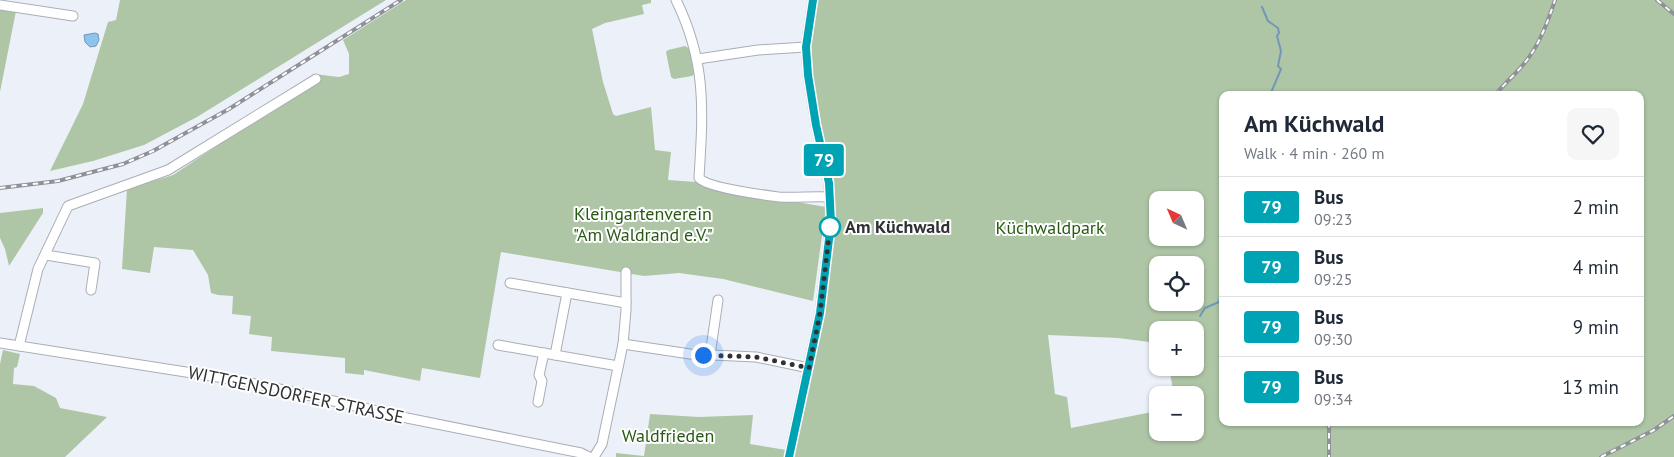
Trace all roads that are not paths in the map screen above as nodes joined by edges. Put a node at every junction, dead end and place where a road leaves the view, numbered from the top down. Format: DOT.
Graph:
graph roads {
  1 [pos="676,0"];
  2 [pos="813,0"];
  3 [pos="0,5"];
  4 [pos="72,16"];
  5 [pos="806,47"];
  6 [pos="698,59"];
  7 [pos="316,79"];
  8 [pos="830,197"];
  9 [pos="46,255"];
  10 [pos="626,272"];
  11 [pos="510,283"];
  12 [pos="91,290"];
  13 [pos="567,294"];
  14 [pos="718,300"];
  15 [pos="626,303"];
  16 [pos="0,343"];
  17 [pos="623,344"];
  18 [pos="498,345"];
  19 [pos="19,346"];
  20 [pos="544,353"];
  21 [pos="555,355"];
  22 [pos="710,355"];
  23 [pos="618,366"];
  24 [pos="809,368"];
  25 [pos="538,402"];
  26 [pos="589,457"];
  27 [pos="594,457"];
  28 [pos="789,457"];
  1 -- 6 [label="street"];
  2 -- 5 [label="street"];
  3 -- 4 [label="street"];
  5 -- 6 [label="street"];
  5 -- 8 [label="street"];
  6 -- 8 [label="street"];
  7 -- 9 [label="street"];
  8 -- 24 [label="street"];
  9 -- 12 [label="street"];
  9 -- 19 [label="street"];
  10 -- 15 [label="street"];
  11 -- 13 [label="street"];
  13 -- 15 [label="street"];
  13 -- 21 [label="street"];
  14 -- 22 [label="street"];
  15 -- 17 [label="street"];
  16 -- 19 [label="street, WITTGENSDORFER STRASSE"];
  17 -- 22 [label="street"];
  17 -- 23 [label="street"];
  18 -- 20 [label="street"];
  19 -- 26 [label="street, WITTGENSDORFER STRASSE"];
  20 -- 21 [label="street"];
  20 -- 25 [label="street"];
  21 -- 23 [label="street"];
  22 -- 24 [label="street"];
  23 -- 27 [label="street"];
  24 -- 28 [label="street"];
}
